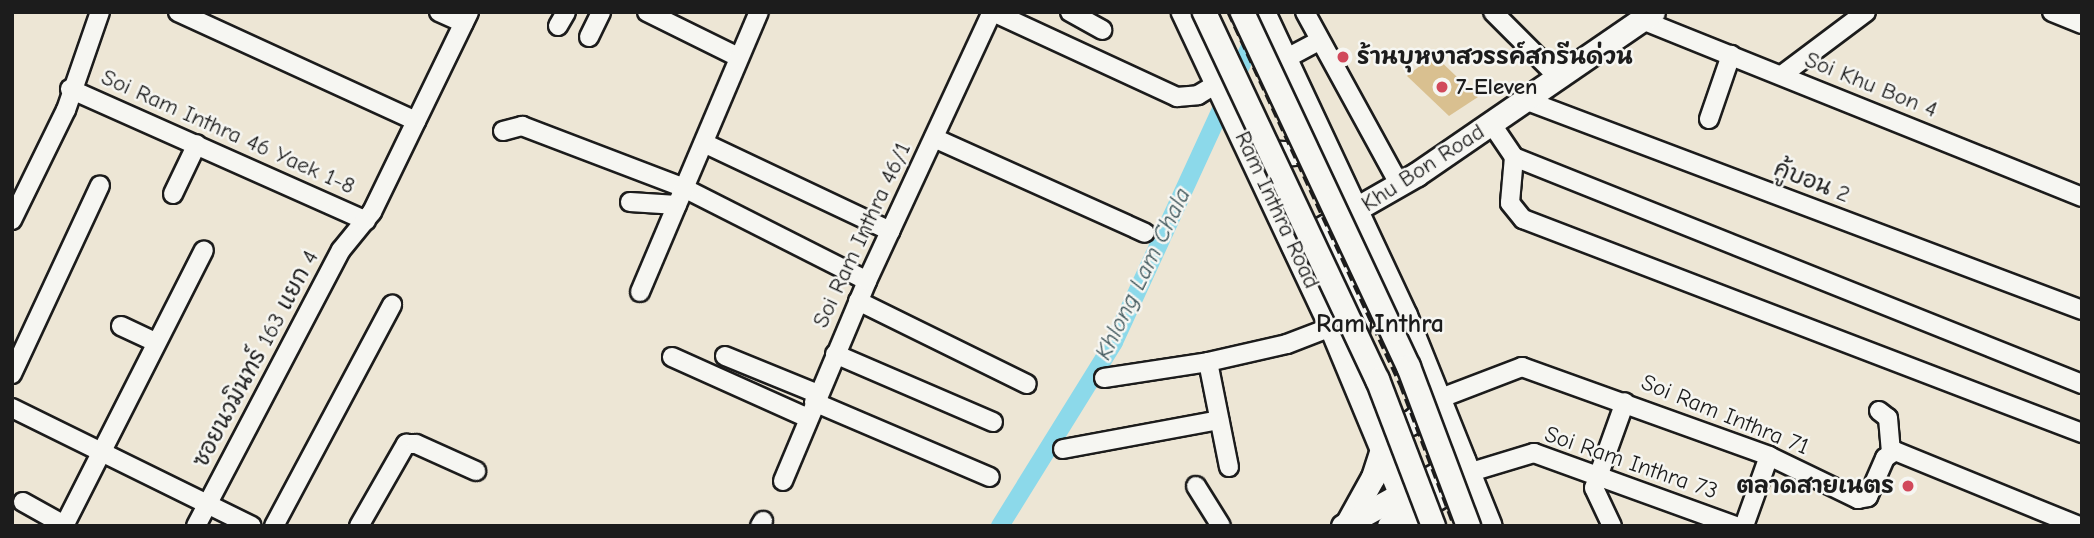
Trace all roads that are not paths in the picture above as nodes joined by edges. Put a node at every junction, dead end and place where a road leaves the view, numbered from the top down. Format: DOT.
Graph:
graph roads {
  1 [pos="100,12"];
  2 [pos="178,12"];
  3 [pos="439,12"];
  4 [pos="601,12"];
  5 [pos="647,12"];
  6 [pos="759,12"];
  7 [pos="992,12"];
  8 [pos="1070,12"];
  9 [pos="1183,12"];
  10 [pos="1205,12"];
  11 [pos="1242,12"];
  12 [pos="1263,12"];
  13 [pos="1305,12"];
  14 [pos="1493,12"];
  15 [pos="1866,12"];
  16 [pos="2052,12"];
  17 [pos="1648,16"];
  18 [pos="466,18"];
  19 [pos="2082,24"];
  20 [pos="1102,30"];
  21 [pos="589,37"];
  22 [pos="1319,41"];
  23 [pos="1281,51"];
  24 [pos="1731,55"];
  25 [pos="738,57"];
  26 [pos="1782,75"];
  27 [pos="1558,77"];
  28 [pos="1220,87"];
  29 [pos="70,89"];
  30 [pos="1525,100"];
  31 [pos="1709,119"];
  32 [pos="416,121"];
  33 [pos="1314,123"];
  34 [pos="1491,123"];
  35 [pos="503,131"];
  36 [pos="934,138"];
  37 [pos="197,144"];
  38 [pos="706,144"];
  39 [pos="1250,150"];
  40 [pos="1514,157"];
  41 [pos="1399,184"];
  42 [pos="100,185"];
  43 [pos="684,188"];
  44 [pos="173,194"];
  45 [pos="2082,197"];
  46 [pos="630,202"];
  47 [pos="677,205"];
  48 [pos="1357,211"];
  49 [pos="12,220"];
  50 [pos="366,221"];
  51 [pos="1332,225"];
  52 [pos="890,232"];
  53 [pos="1145,233"];
  54 [pos="1293,246"];
  55 [pos="204,250"];
  56 [pos="867,281"];
  57 [pos="640,292"];
  58 [pos="858,301"];
  59 [pos="392,305"];
  60 [pos="2082,310"];
  61 [pos="121,326"];
  62 [pos="1331,327"];
  63 [pos="156,342"];
  64 [pos="835,354"];
  65 [pos="725,356"];
  66 [pos="672,357"];
  67 [pos="1208,362"];
  68 [pos="1349,372"];
  69 [pos="12,374"];
  70 [pos="1104,378"];
  71 [pos="1027,384"];
  72 [pos="2082,384"];
  73 [pos="1438,391"];
  74 [pos="1625,402"];
  75 [pos="813,405"];
  76 [pos="12,408"];
  77 [pos="1366,410"];
  78 [pos="1879,411"];
  79 [pos="1219,420"];
  80 [pos="993,422"];
  81 [pos="2082,433"];
  82 [pos="1383,446"];
  83 [pos="1063,449"];
  84 [pos="100,450"];
  85 [pos="1892,452"];
  86 [pos="1769,456"];
  87 [pos="1229,467"];
  88 [pos="1470,469"];
  89 [pos="476,471"];
  90 [pos="1597,476"];
  91 [pos="990,477"];
  92 [pos="783,481"];
  93 [pos="1196,486"];
  94 [pos="23,502"];
  95 [pos="207,504"];
  96 [pos="1408,511"];
  97 [pos="1345,524"];
  98 [pos="65,525"];
  99 [pos="196,526"];
  100 [pos="252,526"];
  101 [pos="274,526"];
  102 [pos="359,526"];
  103 [pos="1221,526"];
  104 [pos="1389,526"];
  105 [pos="1433,526"];
  106 [pos="1468,526"];
  107 [pos="1490,526"];
  108 [pos="1612,526"];
  109 [pos="1736,526"];
  110 [pos="1744,526"];
  111 [pos="2079,526"];
  1 -- 29 [label="street"];
  2 -- 32 [label="street"];
  3 -- 18 [label="street"];
  4 -- 21 [label="street"];
  5 -- 25 [label="street"];
  6 -- 25 [label="street"];
  7 -- 28 [label="street, Soi Ram Inthra 46/1"];
  7 -- 36 [label="street, Soi Ram Inthra 46/1"];
  8 -- 20 [label="street"];
  9 -- 28 [label="main road, Ram Inthra Road"];
  10 -- 105 [label="main road, Ram Inthra Road, bridge"];
  11 -- 106 [label="main road, bridge"];
  12 -- 23 [label="main road"];
  13 -- 22 [label="street"];
  14 -- 27 [label="street"];
  15 -- 26 [label="street"];
  16 -- 19 [label="street"];
  17 -- 24 [label="street, Soi Khu Bon 4"];
  17 -- 27 [label="main road, Khu Bon Road"];
  18 -- 32 [label="street, ซอยนวมินทร์ 163 แยก 4"];
  22 -- 23 [label="street"];
  22 -- 41 [label="street"];
  23 -- 33 [label="main road"];
  24 -- 26 [label="street, Soi Khu Bon 4"];
  24 -- 31 [label="street"];
  25 -- 38 [label="street"];
  26 -- 45 [label="street, Soi Khu Bon 4"];
  27 -- 30 [label="main road, Khu Bon Road"];
  28 -- 39 [label="main road, Ram Inthra Road"];
  29 -- 37 [label="street, Soi Ram Inthra 46 Yaek 1-8"];
  29 -- 49 [label="street"];
  30 -- 34 [label="main road, Khu Bon Road"];
  30 -- 60 [label="street, คู้บอน 2"];
  32 -- 50 [label="street, ซอยนวมินทร์ 163 แยก 4"];
  33 -- 39 [label="main road"];
  33 -- 48 [label="main road"];
  34 -- 40 [label="street"];
  34 -- 41 [label="main road, Khu Bon Road"];
  35 -- 43 [label="street"];
  36 -- 52 [label="street, Soi Ram Inthra 46/1"];
  36 -- 53 [label="street"];
  37 -- 44 [label="street"];
  37 -- 50 [label="street, Soi Ram Inthra 46 Yaek 1-8"];
  38 -- 43 [label="street"];
  38 -- 52 [label="street"];
  39 -- 54 [label="main road, Ram Inthra Road"];
  40 -- 72 [label="street"];
  40 -- 81 [label="street"];
  41 -- 48 [label="main road, Khu Bon Road"];
  42 -- 69 [label="street"];
  43 -- 47 [label="street"];
  43 -- 56 [label="street"];
  46 -- 47 [label="street"];
  47 -- 57 [label="street"];
  48 -- 51 [label="main road, Khu Bon Road"];
  48 -- 73 [label="main road"];
  50 -- 95 [label="street, ซอยนวมินทร์ 163 แยก 4"];
  51 -- 54 [label="main road, Khu Bon Road"];
  51 -- 68 [label="main road"];
  52 -- 56 [label="street, Soi Ram Inthra 46/1"];
  54 -- 62 [label="main road, Ram Inthra Road"];
  55 -- 63 [label="street"];
  56 -- 58 [label="street, Soi Ram Inthra 46/1"];
  58 -- 64 [label="street, Soi Ram Inthra 46/1"];
  58 -- 71 [label="street"];
  59 -- 101 [label="street"];
  61 -- 63 [label="street"];
  62 -- 67 [label="street"];
  62 -- 68 [label="main road, Ram Inthra Road"];
  63 -- 84 [label="street"];
  64 -- 75 [label="street, Soi Ram Inthra 46/1"];
  64 -- 80 [label="street"];
  65 -- 75 [label="street"];
  66 -- 75 [label="street"];
  67 -- 70 [label="street"];
  67 -- 79 [label="street"];
  68 -- 77 [label="main road, Ram Inthra Road"];
  73 -- 74 [label="street, Soi Ram Inthra 71"];
  73 -- 77 [label="main road"];
  73 -- 88 [label="main road"];
  74 -- 86 [label="street, Soi Ram Inthra 71"];
  74 -- 90 [label="street"];
  75 -- 91 [label="street"];
  75 -- 92 [label="street, Soi Ram Inthra 46/1"];
  76 -- 84 [label="street"];
  77 -- 82 [label="main road, Ram Inthra Road"];
  78 -- 85 [label="street"];
  79 -- 83 [label="street"];
  79 -- 87 [label="street"];
  82 -- 96 [label="main road, Ram Inthra Road"];
  82 -- 97 [label="main road"];
  84 -- 95 [label="street"];
  84 -- 98 [label="street"];
  85 -- 86 [label="street, Soi Ram Inthra 71"];
  85 -- 111 [label="street"];
  86 -- 110 [label="street"];
  88 -- 90 [label="street, Soi Ram Inthra 73"];
  88 -- 96 [label="main road"];
  88 -- 107 [label="main road"];
  89 -- 102 [label="street"];
  90 -- 108 [label="street"];
  90 -- 109 [label="street, Soi Ram Inthra 73"];
  93 -- 103 [label="street"];
  94 -- 98 [label="street"];
  95 -- 99 [label="street, ซอยนวมินทร์ 163 แยก 4"];
  95 -- 100 [label="street"];
  96 -- 97 [label="main road"];
  96 -- 104 [label="main road"];
}
